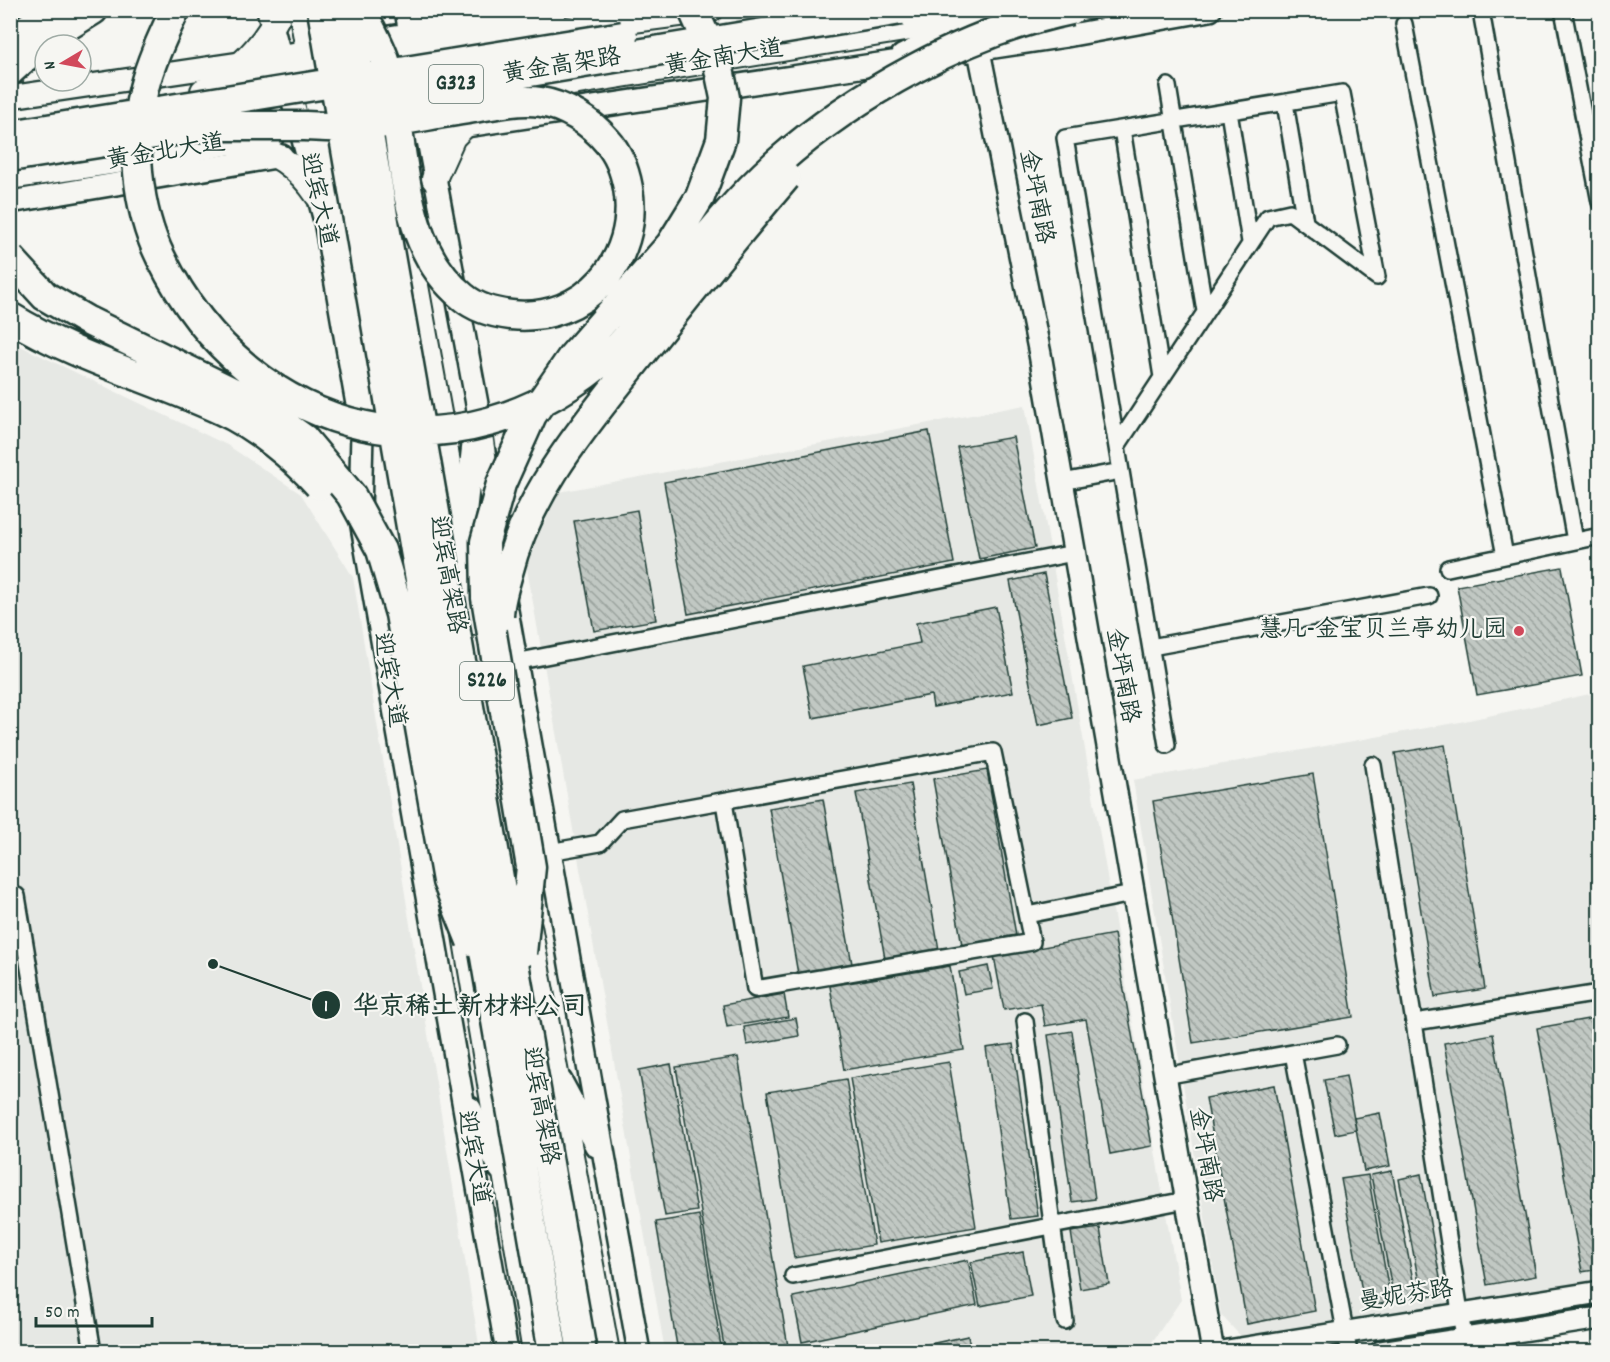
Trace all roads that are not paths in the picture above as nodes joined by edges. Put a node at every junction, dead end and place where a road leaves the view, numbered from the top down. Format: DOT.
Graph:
graph roads {
  1 [pos="54,10"];
  2 [pos="93,10"];
  3 [pos="175,10"];
  4 [pos="301,10"];
  5 [pos="322,10"];
  6 [pos="347,10"];
  7 [pos="362,10"];
  8 [pos="367,10"];
  9 [pos="406,10"];
  10 [pos="556,10"];
  11 [pos="693,10"];
  12 [pos="710,10"];
  13 [pos="785,10"];
  14 [pos="901,10"];
  15 [pos="1021,10"];
  16 [pos="1210,10"];
  17 [pos="1481,10"];
  18 [pos="1563,10"];
  19 [pos="972,15"];
  20 [pos="274,16"];
  21 [pos="519,20"];
  22 [pos="1068,23"];
  23 [pos="1404,24"];
  24 [pos="437,27"];
  25 [pos="413,31"];
  26 [pos="10,40"];
  27 [pos="476,41"];
  28 [pos="373,48"];
  29 [pos="979,49"];
  30 [pos="310,60"];
  31 [pos="243,63"];
  32 [pos="888,63"];
  33 [pos="283,65"];
  34 [pos="10,71"];
  35 [pos="1168,86"];
  36 [pos="201,91"];
  37 [pos="503,94"];
  38 [pos="872,94"];
  39 [pos="10,97"];
  40 [pos="1286,103"];
  41 [pos="422,106"];
  42 [pos="384,112"];
  43 [pos="1229,112"];
  44 [pos="10,121"];
  45 [pos="1174,121"];
  46 [pos="462,126"];
  47 [pos="1122,129"];
  48 [pos="426,132"];
  49 [pos="10,135"];
  50 [pos="211,135"];
  51 [pos="389,138"];
  52 [pos="313,139"];
  53 [pos="278,157"];
  54 [pos="10,158"];
  55 [pos="10,177"];
  56 [pos="434,179"];
  57 [pos="318,196"];
  58 [pos="10,202"];
  59 [pos="1599,202"];
  60 [pos="1305,222"];
  61 [pos="1250,242"];
  62 [pos="10,258"];
  63 [pos="1205,310"];
  64 [pos="10,317"];
  65 [pos="1162,377"];
  66 [pos="477,404"];
  67 [pos="1117,446"];
  68 [pos="1121,471"];
  69 [pos="1062,482"];
  70 [pos="1599,536"];
  71 [pos="463,539"];
  72 [pos="1575,541"];
  73 [pos="1074,553"];
  74 [pos="1505,556"];
  75 [pos="1448,568"];
  76 [pos="1429,596"];
  77 [pos="400,614"];
  78 [pos="1151,647"];
  79 [pos="507,665"];
  80 [pos="1167,745"];
  81 [pos="1373,765"];
  82 [pos="724,801"];
  83 [pos="549,852"];
  84 [pos="1132,894"];
  85 [pos="17,896"];
  86 [pos="1026,915"];
  87 [pos="504,987"];
  88 [pos="1599,993"];
  89 [pos="1025,1021"];
  90 [pos="1415,1022"];
  91 [pos="1337,1045"];
  92 [pos="1293,1053"];
  93 [pos="554,1068"];
  94 [pos="1164,1076"];
  95 [pos="459,1086"];
  96 [pos="605,1162"];
  97 [pos="506,1181"];
  98 [pos="1186,1200"];
  99 [pos="1053,1226"];
  100 [pos="794,1276"];
  101 [pos="1599,1292"];
  102 [pos="1460,1314"];
  103 [pos="1599,1318"];
  104 [pos="1065,1321"];
  105 [pos="1464,1337"];
  106 [pos="1347,1342"];
  107 [pos="93,1352"];
  108 [pos="507,1352"];
  109 [pos="535,1352"];
  110 [pos="553,1352"];
  111 [pos="582,1352"];
  112 [pos="607,1352"];
  113 [pos="639,1352"];
  114 [pos="1213,1352"];
  115 [pos="1221,1352"];
  116 [pos="1381,1352"];
  1 -- 26 [label="highway"];
  2 -- 34 [label="highway"];
  3 -- 38 [label="highway, bridge"];
  4 -- 30 [label="main road, 迎宾大道 / S226"];
  5 -- 87 [label="highway, 迎宾高架路, bridge"];
  6 -- 87 [label="highway, 迎宾高架路, bridge"];
  7 -- 50 [label="highway, bridge"];
  8 -- 28 [label="main road, S226"];
  9 -- 25 [label="street"];
  10 -- 21 [label="street"];
  11 -- 79 [label="highway, bridge"];
  12 -- 21 [label="main road, 黄金南大道"];
  13 -- 49 [label="highway, 黄金高架路 / G323, bridge"];
  14 -- 50 [label="highway, 黄金高架路 / G323, bridge"];
  15 -- 19 [label="main road, 黄金南大道"];
  16 -- 22 [label="street"];
  17 -- 72 [label="street"];
  18 -- 59 [label="street"];
  19 -- 22 [label="street"];
  19 -- 29 [label="street, 金坪南路"];
  19 -- 32 [label="street"];
  19 -- 37 [label="main road, 黄金南大道"];
  20 -- 31 [label="main road"];
  20 -- 33 [label="street, 迎宾大道"];
  21 -- 24 [label="street"];
  21 -- 27 [label="main road, 黄金南大道"];
  22 -- 29 [label="street"];
  22 -- 38 [label="highway, bridge"];
  23 -- 74 [label="street"];
  24 -- 25 [label="main road"];
  24 -- 27 [label="main road"];
  25 -- 27 [label="main road, 黄金南大道"];
  25 -- 28 [label="main road, 黄金南大道"];
  25 -- 41 [label="street"];
  28 -- 30 [label="main road, 黄金南大道"];
  28 -- 42 [label="main road, S226"];
  29 -- 32 [label="street"];
  29 -- 69 [label="street, 金坪南路"];
  30 -- 33 [label="main road"];
  30 -- 52 [label="main road, 迎宾大道 / S226"];
  31 -- 33 [label="street"];
  31 -- 36 [label="main road"];
  31 -- 39 [label="street"];
  32 -- 46 [label="street"];
  33 -- 36 [label="main road"];
  33 -- 52 [label="street, 迎宾大道"];
  35 -- 45 [label="street"];
  36 -- 44 [label="main road"];
  37 -- 41 [label="main road, 黄金南大道"];
  37 -- 46 [label="main road"];
  38 -- 79 [label="highway, bridge"];
  40 -- 43 [label="street"];
  40 -- 60 [label="street"];
  40 -- 60 [label="street"];
  41 -- 42 [label="main road, 黄金南大道"];
  41 -- 48 [label="street"];
  42 -- 51 [label="main road, S226"];
  42 -- 52 [label="main road, 黄金南大道"];
  43 -- 45 [label="street"];
  43 -- 61 [label="street"];
  45 -- 47 [label="street"];
  45 -- 63 [label="street"];
  46 -- 48 [label="street"];
  46 -- 56 [label="main road"];
  47 -- 65 [label="street"];
  47 -- 67 [label="street"];
  48 -- 51 [label="street"];
  48 -- 56 [label="street"];
  50 -- 52 [label="main road, 黄金北大道"];
  50 -- 53 [label="main road"];
  50 -- 54 [label="highway, 黄金高架路 / G323, bridge"];
  50 -- 55 [label="main road, 黄金北大道"];
  51 -- 52 [label="street"];
  51 -- 71 [label="main road, S226"];
  52 -- 53 [label="street"];
  52 -- 57 [label="street, 迎宾大道"];
  52 -- 97 [label="main road, 迎宾大道 / S226"];
  53 -- 57 [label="main road"];
  53 -- 58 [label="street"];
  56 -- 66 [label="street"];
  57 -- 95 [label="street, 迎宾大道"];
  60 -- 61 [label="street"];
  61 -- 63 [label="street"];
  62 -- 77 [label="highway, bridge"];
  63 -- 65 [label="street"];
  64 -- 77 [label="highway, bridge"];
  65 -- 67 [label="street"];
  66 -- 71 [label="street"];
  66 -- 79 [label="street"];
  67 -- 68 [label="street"];
  68 -- 69 [label="street"];
  68 -- 78 [label="street"];
  69 -- 73 [label="street, 金坪南路"];
  70 -- 72 [label="street"];
  71 -- 93 [label="main road, S226"];
  72 -- 74 [label="street"];
  73 -- 79 [label="street"];
  73 -- 84 [label="street, 金坪南路"];
  74 -- 75 [label="street"];
  76 -- 78 [label="street"];
  77 -- 87 [label="highway, bridge"];
  78 -- 80 [label="street"];
  79 -- 83 [label="street"];
  79 -- 87 [label="highway, bridge"];
  81 -- 90 [label="street"];
  82 -- 83 [label="street"];
  82 -- 86 [label="street"];
  82 -- 86 [label="street"];
  83 -- 96 [label="street"];
  84 -- 86 [label="street"];
  84 -- 94 [label="street, 金坪南路"];
  85 -- 107 [label="street"];
  87 -- 110 [label="highway, 迎宾高架路, bridge"];
  87 -- 111 [label="highway, 迎宾高架路, bridge"];
  88 -- 90 [label="street"];
  89 -- 99 [label="street"];
  90 -- 102 [label="street"];
  91 -- 92 [label="street"];
  92 -- 94 [label="street"];
  92 -- 106 [label="street"];
  93 -- 96 [label="street"];
  93 -- 112 [label="main road, S226"];
  94 -- 98 [label="street, 金坪南路"];
  95 -- 97 [label="street"];
  95 -- 108 [label="street, 迎宾大道"];
  96 -- 113 [label="street"];
  97 -- 109 [label="main road, 迎宾大道 / S226"];
  98 -- 99 [label="street"];
  98 -- 114 [label="street, 金坪南路"];
  99 -- 100 [label="street"];
  99 -- 104 [label="street"];
  101 -- 102 [label="street, 曼妮芬路"];
  102 -- 105 [label="street"];
  102 -- 106 [label="street, 曼妮芬路"];
  103 -- 105 [label="street, 曼妮芬路"];
  105 -- 116 [label="street, 曼妮芬路"];
  106 -- 115 [label="street, 曼妮芬路"];
}
